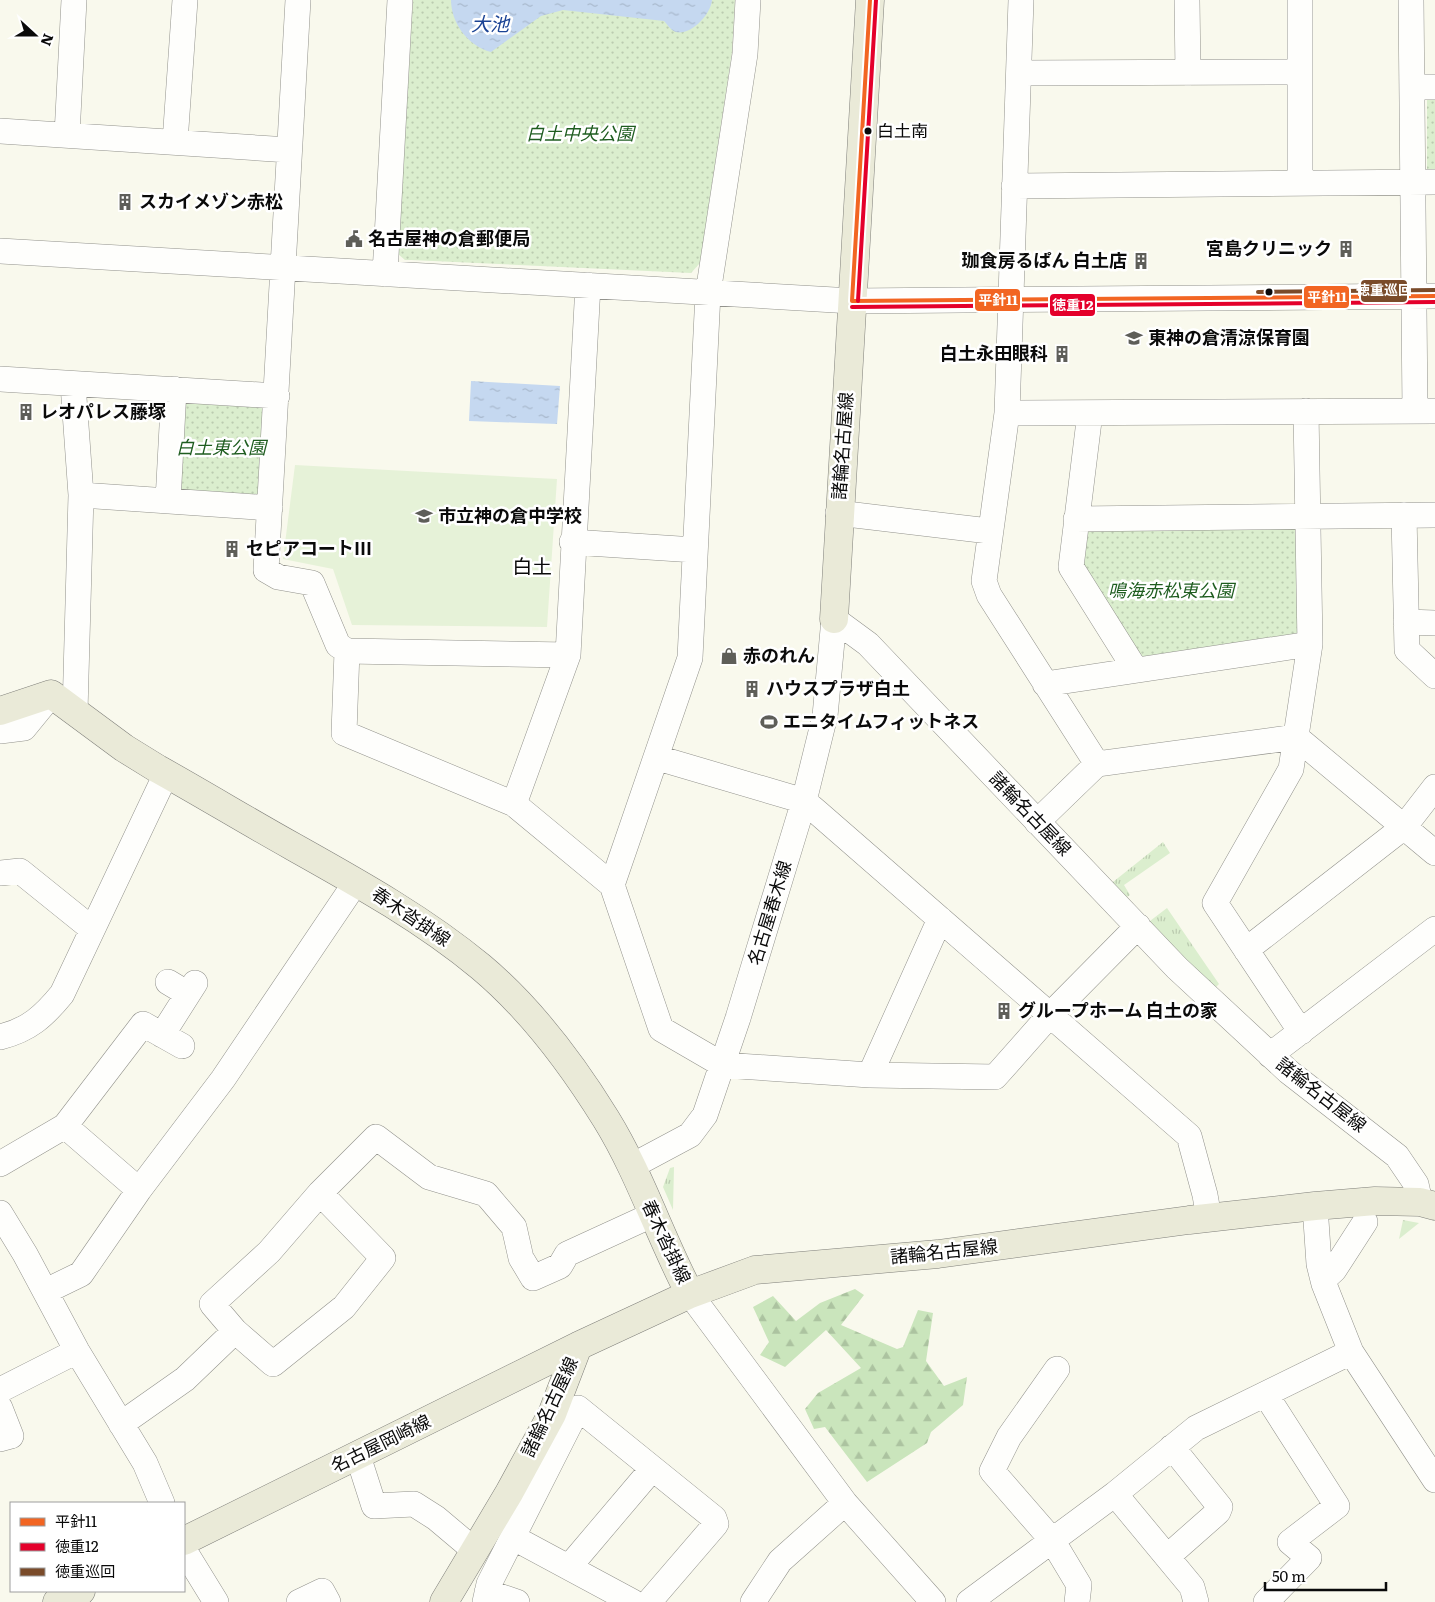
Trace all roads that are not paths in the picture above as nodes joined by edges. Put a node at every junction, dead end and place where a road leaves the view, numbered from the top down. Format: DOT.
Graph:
graph roads {
  1 [pos="70,0"];
  2 [pos="184,0"];
  3 [pos="298,0"];
  4 [pos="400,0"];
  5 [pos="748,0"];
  6 [pos="870,0"];
  7 [pos="1022,0"];
  8 [pos="1187,0"];
  9 [pos="1300,0"];
  10 [pos="1411,0"];
  11 [pos="1300,72"];
  12 [pos="1019,73"];
  13 [pos="1188,73"];
  14 [pos="1423,87"];
  15 [pos="0,131"];
  16 [pos="67,135"];
  17 [pos="175,142"];
  18 [pos="289,150"];
  19 [pos="1424,182"];
  20 [pos="1300,183"];
  21 [pos="1014,186"];
  22 [pos="0,251"];
  23 [pos="282,267"];
  24 [pos="385,274"];
  25 [pos="588,285"];
  26 [pos="708,293"];
  27 [pos="1425,296"];
  28 [pos="1011,299"];
  29 [pos="852,301"];
  30 [pos="0,379"];
  31 [pos="73,384"];
  32 [pos="174,389"];
  33 [pos="277,396"];
  34 [pos="1306,411"];
  35 [pos="1425,411"];
  36 [pos="1007,413"];
  37 [pos="1090,413"];
  38 [pos="81,495"];
  39 [pos="168,501"];
  40 [pos="270,508"];
  41 [pos="838,512"];
  42 [pos="1404,515"];
  43 [pos="1435,515"];
  44 [pos="1307,517"];
  45 [pos="1076,519"];
  46 [pos="989,531"];
  47 [pos="572,542"];
  48 [pos="695,550"];
  49 [pos="834,619"];
  50 [pos="1406,622"];
  51 [pos="1435,624"];
  52 [pos="1310,644"];
  53 [pos="347,651"];
  54 [pos="568,655"];
  55 [pos="1135,670"];
  56 [pos="1435,676"];
  57 [pos="1045,684"];
  58 [pos="51,695"];
  59 [pos="0,711"];
  60 [pos="75,712"];
  61 [pos="0,731"];
  62 [pos="1296,737"];
  63 [pos="658,758"];
  64 [pos="1097,764"];
  65 [pos="166,774"];
  66 [pos="1435,787"];
  67 [pos="804,801"];
  68 [pos="514,804"];
  69 [pos="1037,822"];
  70 [pos="1404,827"];
  71 [pos="1435,853"];
  72 [pos="0,873"];
  73 [pos="356,882"];
  74 [pos="612,885"];
  75 [pos="940,919"];
  76 [pos="1138,926"];
  77 [pos="92,929"];
  78 [pos="1435,929"];
  79 [pos="1246,950"];
  80 [pos="184,987"];
  81 [pos="1050,1016"];
  82 [pos="1301,1032"];
  83 [pos="0,1036"];
  84 [pos="1270,1055"];
  85 [pos="723,1065"];
  86 [pos="870,1074"];
  87 [pos="65,1126"];
  88 [pos="0,1164"];
  89 [pos="632,1166"];
  90 [pos="139,1190"];
  91 [pos="320,1193"];
  92 [pos="1428,1204"];
  93 [pos="1315,1206"];
  94 [pos="652,1215"];
  95 [pos="1209,1218"];
  96 [pos="2,1220"];
  97 [pos="1365,1222"];
  98 [pos="1324,1280"];
  99 [pos="46,1291"];
  100 [pos="690,1294"];
  101 [pos="235,1331"];
  102 [pos="578,1346"];
  103 [pos="77,1351"];
  104 [pos="1351,1352"];
  105 [pos="1057,1369"];
  106 [pos="0,1390"];
  107 [pos="1266,1395"];
  108 [pos="568,1402"];
  109 [pos="0,1408"];
  110 [pos="121,1424"];
  111 [pos="0,1439"];
  112 [pos="1172,1447"];
  113 [pos="358,1456"];
  114 [pos="652,1469"];
  115 [pos="1435,1480"];
  116 [pos="1115,1494"];
  117 [pos="162,1502"];
  118 [pos="845,1503"];
  119 [pos="514,1538"];
  120 [pos="1052,1540"];
  121 [pos="185,1541"];
  122 [pos="474,1550"];
  123 [pos="185,1552"];
  124 [pos="1167,1557"];
  125 [pos="569,1566"];
  126 [pos="79,1592"];
  127 [pos="486,1597"];
  128 [pos="57,1602"];
  129 [pos="216,1602"];
  130 [pos="299,1602"];
  131 [pos="328,1602"];
  132 [pos="444,1602"];
  133 [pos="518,1602"];
  134 [pos="633,1602"];
  135 [pos="649,1602"];
  136 [pos="753,1602"];
  137 [pos="933,1602"];
  138 [pos="969,1602"];
  139 [pos="1077,1602"];
  140 [pos="1196,1602"];
  141 [pos="1266,1602"];
  1 -- 16 [label="street"];
  2 -- 17 [label="street"];
  3 -- 18 [label="street"];
  4 -- 24 [label="street"];
  5 -- 26 [label="street"];
  6 -- 29 [label="main road, 諸輪名古屋線"];
  7 -- 12 [label="street"];
  8 -- 13 [label="street"];
  9 -- 11 [label="street"];
  10 -- 14 [label="street"];
  11 -- 13 [label="street"];
  11 -- 20 [label="street"];
  12 -- 13 [label="street"];
  12 -- 21 [label="street"];
  14 -- 19 [label="street"];
  15 -- 16 [label="street"];
  16 -- 17 [label="street"];
  17 -- 18 [label="street"];
  18 -- 23 [label="street"];
  19 -- 20 [label="street"];
  19 -- 27 [label="street"];
  20 -- 21 [label="street"];
  21 -- 28 [label="street"];
  22 -- 23 [label="street"];
  23 -- 24 [label="street"];
  23 -- 33 [label="street"];
  24 -- 25 [label="street"];
  25 -- 26 [label="street"];
  25 -- 47 [label="street"];
  26 -- 29 [label="street"];
  26 -- 48 [label="street"];
  27 -- 28 [label="street"];
  27 -- 35 [label="street"];
  28 -- 29 [label="street"];
  28 -- 36 [label="street"];
  29 -- 41 [label="main road, 諸輪名古屋線"];
  30 -- 31 [label="street"];
  31 -- 32 [label="street"];
  31 -- 38 [label="street"];
  32 -- 33 [label="street"];
  32 -- 39 [label="street"];
  33 -- 40 [label="street"];
  34 -- 35 [label="street"];
  34 -- 37 [label="street"];
  34 -- 44 [label="street"];
  36 -- 37 [label="street"];
  36 -- 46 [label="street"];
  37 -- 45 [label="street"];
  38 -- 39 [label="street"];
  38 -- 60 [label="street"];
  39 -- 40 [label="street"];
  40 -- 53 [label="street"];
  41 -- 46 [label="street"];
  41 -- 49 [label="main road, 諸輪名古屋線"];
  42 -- 43 [label="street"];
  42 -- 44 [label="street"];
  42 -- 50 [label="street"];
  44 -- 45 [label="street"];
  44 -- 52 [label="street"];
  45 -- 55 [label="street"];
  46 -- 57 [label="street"];
  47 -- 48 [label="street"];
  47 -- 54 [label="street"];
  48 -- 63 [label="street"];
  49 -- 67 [label="street, 名古屋春木線"];
  49 -- 69 [label="street, 諸輪名古屋線"];
  50 -- 51 [label="street"];
  50 -- 56 [label="street"];
  52 -- 55 [label="street"];
  52 -- 62 [label="street"];
  53 -- 54 [label="street"];
  53 -- 68 [label="street"];
  54 -- 68 [label="street"];
  55 -- 57 [label="street"];
  57 -- 64 [label="street"];
  58 -- 59 [label="main road"];
  58 -- 60 [label="main road, 春木沓掛線"];
  58 -- 61 [label="street"];
  60 -- 65 [label="main road, 春木沓掛線"];
  62 -- 64 [label="street"];
  62 -- 70 [label="street"];
  62 -- 79 [label="street"];
  63 -- 67 [label="street"];
  63 -- 74 [label="street"];
  64 -- 69 [label="street"];
  65 -- 73 [label="main road, 春木沓掛線"];
  65 -- 77 [label="street"];
  66 -- 70 [label="street"];
  67 -- 75 [label="street"];
  67 -- 85 [label="street, 名古屋春木線"];
  68 -- 74 [label="street"];
  69 -- 76 [label="street, 諸輪名古屋線"];
  70 -- 71 [label="street"];
  70 -- 79 [label="street"];
  72 -- 77 [label="street"];
  73 -- 89 [label="main road, 春木沓掛線"];
  73 -- 90 [label="street"];
  74 -- 85 [label="street"];
  75 -- 81 [label="street"];
  75 -- 86 [label="street"];
  76 -- 81 [label="street"];
  76 -- 84 [label="street, 諸輪名古屋線"];
  77 -- 83 [label="street"];
  78 -- 82 [label="street"];
  79 -- 82 [label="street"];
  80 -- 87 [label="street"];
  81 -- 86 [label="street"];
  81 -- 95 [label="street"];
  82 -- 84 [label="street"];
  84 -- 92 [label="street, 諸輪名古屋線"];
  85 -- 86 [label="street"];
  85 -- 89 [label="street, 名古屋春木線"];
  87 -- 88 [label="street"];
  87 -- 90 [label="street"];
  89 -- 94 [label="main road, 春木沓掛線"];
  90 -- 99 [label="street"];
  91 -- 94 [label="street"];
  91 -- 101 [label="street"];
  91 -- 101 [label="street"];
  92 -- 93 [label="main road, 諸輪名古屋線"];
  93 -- 95 [label="main road, 諸輪名古屋線"];
  93 -- 98 [label="street"];
  94 -- 100 [label="main road, 春木沓掛線"];
  95 -- 100 [label="main road, 諸輪名古屋線"];
  96 -- 99 [label="street"];
  97 -- 98 [label="street"];
  98 -- 104 [label="street"];
  99 -- 103 [label="street"];
  100 -- 102 [label="main road, 諸輪名古屋線"];
  100 -- 118 [label="street"];
  101 -- 110 [label="street"];
  102 -- 108 [label="main road, 諸輪名古屋線"];
  102 -- 113 [label="main road, 名古屋岡崎線"];
  103 -- 106 [label="street"];
  103 -- 110 [label="street"];
  104 -- 107 [label="street"];
  104 -- 115 [label="street"];
  105 -- 120 [label="street"];
  107 -- 112 [label="street"];
  107 -- 141 [label="street"];
  108 -- 114 [label="street"];
  108 -- 119 [label="street"];
  108 -- 122 [label="main road, 諸輪名古屋線"];
  109 -- 111 [label="street"];
  110 -- 117 [label="street"];
  112 -- 116 [label="street"];
  112 -- 124 [label="street"];
  113 -- 121 [label="main road, 名古屋岡崎線"];
  113 -- 122 [label="street"];
  114 -- 125 [label="street"];
  114 -- 135 [label="street"];
  116 -- 120 [label="street"];
  116 -- 124 [label="street"];
  118 -- 136 [label="street"];
  118 -- 137 [label="street"];
  119 -- 125 [label="street"];
  119 -- 127 [label="street"];
  120 -- 138 [label="street"];
  120 -- 139 [label="street"];
  122 -- 132 [label="main road, 諸輪名古屋線"];
  123 -- 129 [label="street"];
  124 -- 140 [label="street"];
  125 -- 134 [label="street"];
  126 -- 128 [label="main road"];
  127 -- 133 [label="street"];
  130 -- 131 [label="street"];
}
